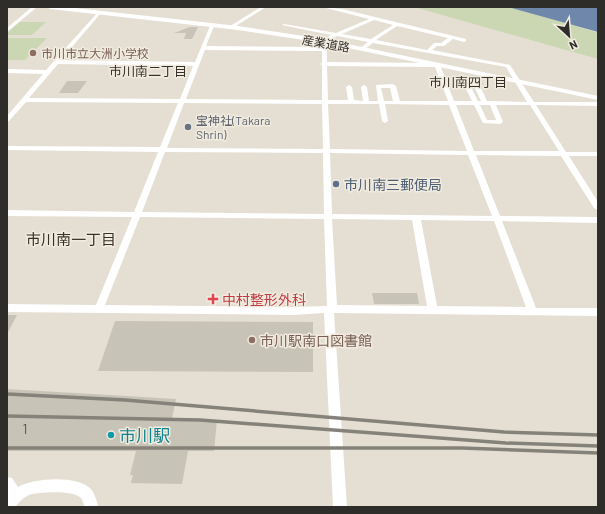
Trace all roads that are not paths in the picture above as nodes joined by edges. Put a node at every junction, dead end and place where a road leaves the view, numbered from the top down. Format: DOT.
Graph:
graph roads {
  1 [pos="34,7"];
  2 [pos="50,7"];
  3 [pos="264,7"];
  4 [pos="324,7"];
  5 [pos="98,13"];
  6 [pos="374,18"];
  7 [pos="397,24"];
  8 [pos="284,25"];
  9 [pos="212,26"];
  10 [pos="229,28"];
  11 [pos="7,31"];
  12 [pos="337,35"];
  13 [pos="451,38"];
  14 [pos="372,39"];
  15 [pos="464,40"];
  16 [pos="393,43"];
  17 [pos="323,45"];
  18 [pos="422,46"];
  19 [pos="203,48"];
  20 [pos="362,49"];
  21 [pos="428,51"];
  22 [pos="385,54"];
  23 [pos="56,62"];
  24 [pos="197,64"];
  25 [pos="324,64"];
  26 [pos="437,65"];
  27 [pos="7,72"];
  28 [pos="48,72"];
  29 [pos="519,82"];
  30 [pos="476,84"];
  31 [pos="468,86"];
  32 [pos="349,87"];
  33 [pos="364,87"];
  34 [pos="598,98"];
  35 [pos="24,100"];
  36 [pos="182,101"];
  37 [pos="324,102"];
  38 [pos="350,102"];
  39 [pos="366,102"];
  40 [pos="382,103"];
  41 [pos="397,103"];
  42 [pos="452,103"];
  43 [pos="476,103"];
  44 [pos="488,103"];
  45 [pos="531,104"];
  46 [pos="598,104"];
  47 [pos="7,120"];
  48 [pos="385,121"];
  49 [pos="7,148"];
  50 [pos="163,150"];
  51 [pos="326,151"];
  52 [pos="471,153"];
  53 [pos="563,153"];
  54 [pos="598,154"];
  55 [pos="598,208"];
  56 [pos="7,213"];
  57 [pos="137,214"];
  58 [pos="329,216"];
  59 [pos="416,218"];
  60 [pos="497,218"];
  61 [pos="598,220"];
  62 [pos="7,308"];
  63 [pos="330,309"];
  64 [pos="99,310"];
  65 [pos="434,311"];
  66 [pos="533,312"];
  67 [pos="598,312"];
  68 [pos="7,483"];
  69 [pos="16,496"];
  70 [pos="7,507"];
  71 [pos="91,507"];
  72 [pos="340,507"];
  1 -- 11 [label="street"];
  2 -- 5 [label="main road, 産業道路"];
  3 -- 10 [label="street"];
  4 -- 6 [label="street"];
  5 -- 9 [label="main road, 産業道路"];
  5 -- 23 [label="street"];
  6 -- 7 [label="street"];
  6 -- 12 [label="street"];
  7 -- 13 [label="street"];
  7 -- 14 [label="street"];
  8 -- 12 [label="street"];
  9 -- 10 [label="main road, 産業道路"];
  9 -- 19 [label="street"];
  10 -- 17 [label="main road, 産業道路"];
  12 -- 14 [label="street"];
  12 -- 17 [label="street"];
  13 -- 15 [label="street"];
  13 -- 21 [label="street"];
  14 -- 16 [label="street"];
  14 -- 20 [label="street"];
  16 -- 18 [label="street"];
  16 -- 21 [label="street"];
  16 -- 22 [label="street"];
  17 -- 19 [label="street"];
  17 -- 20 [label="main road, 産業道路"];
  17 -- 25 [label="street"];
  19 -- 24 [label="street"];
  20 -- 22 [label="main road, 産業道路"];
  21 -- 29 [label="street"];
  22 -- 26 [label="main road, 産業道路"];
  23 -- 24 [label="street"];
  23 -- 28 [label="street"];
  24 -- 36 [label="street"];
  25 -- 26 [label="street"];
  25 -- 37 [label="street"];
  26 -- 29 [label="main road, 産業道路"];
  26 -- 42 [label="street"];
  27 -- 28 [label="street"];
  28 -- 35 [label="street"];
  29 -- 34 [label="main road, 産業道路"];
  29 -- 45 [label="street"];
  30 -- 44 [label="street"];
  31 -- 43 [label="street"];
  32 -- 38 [label="street"];
  33 -- 39 [label="street"];
  35 -- 36 [label="street"];
  35 -- 47 [label="street"];
  36 -- 37 [label="street"];
  36 -- 50 [label="street"];
  37 -- 38 [label="street"];
  37 -- 51 [label="street"];
  38 -- 39 [label="street"];
  39 -- 40 [label="street"];
  40 -- 41 [label="street"];
  40 -- 41 [label="street"];
  40 -- 48 [label="street"];
  41 -- 42 [label="street"];
  42 -- 43 [label="street"];
  42 -- 52 [label="street"];
  43 -- 44 [label="street"];
  43 -- 44 [label="street"];
  44 -- 45 [label="street"];
  45 -- 46 [label="street"];
  45 -- 53 [label="street"];
  49 -- 50 [label="street"];
  50 -- 51 [label="street"];
  50 -- 57 [label="street"];
  51 -- 52 [label="street"];
  51 -- 58 [label="street"];
  52 -- 53 [label="street"];
  52 -- 60 [label="street"];
  53 -- 54 [label="street"];
  53 -- 55 [label="street"];
  56 -- 57 [label="street"];
  57 -- 58 [label="street"];
  57 -- 64 [label="street"];
  58 -- 59 [label="street"];
  58 -- 63 [label="street"];
  59 -- 60 [label="street"];
  59 -- 65 [label="street"];
  60 -- 61 [label="street"];
  60 -- 66 [label="street"];
  62 -- 64 [label="street"];
  63 -- 64 [label="street"];
  63 -- 65 [label="street"];
  63 -- 72 [label="street"];
  65 -- 66 [label="street"];
  66 -- 67 [label="street"];
  68 -- 69 [label="street"];
  69 -- 70 [label="street"];
  69 -- 71 [label="street"];
}
